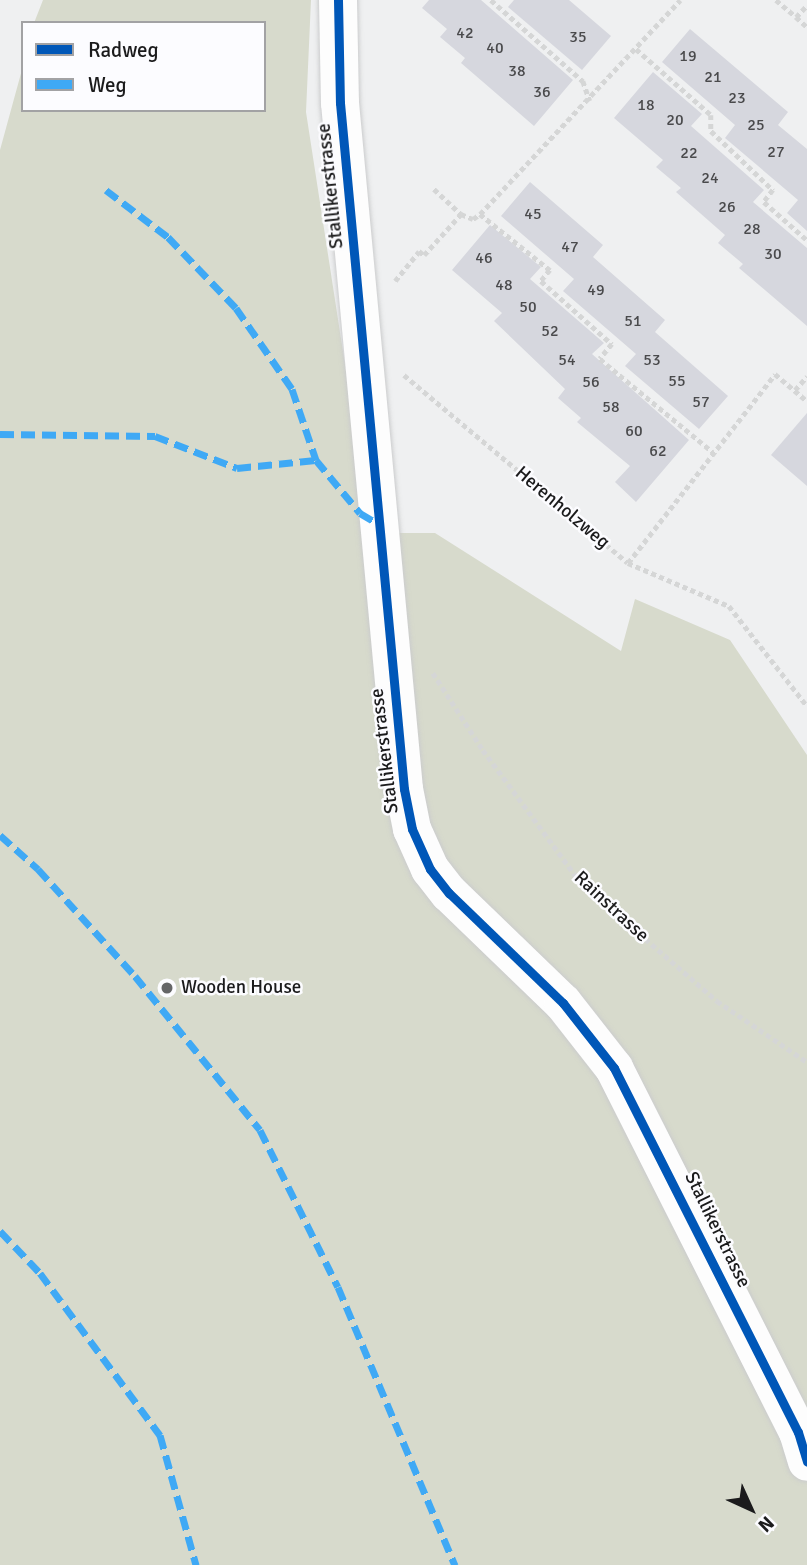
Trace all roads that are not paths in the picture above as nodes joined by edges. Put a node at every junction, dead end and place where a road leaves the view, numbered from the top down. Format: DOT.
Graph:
graph roads {
  1 [pos="338,0"];
  2 [pos="807,1462"];
  1 -- 2 [label="street, Stallikerstrasse"];
}
